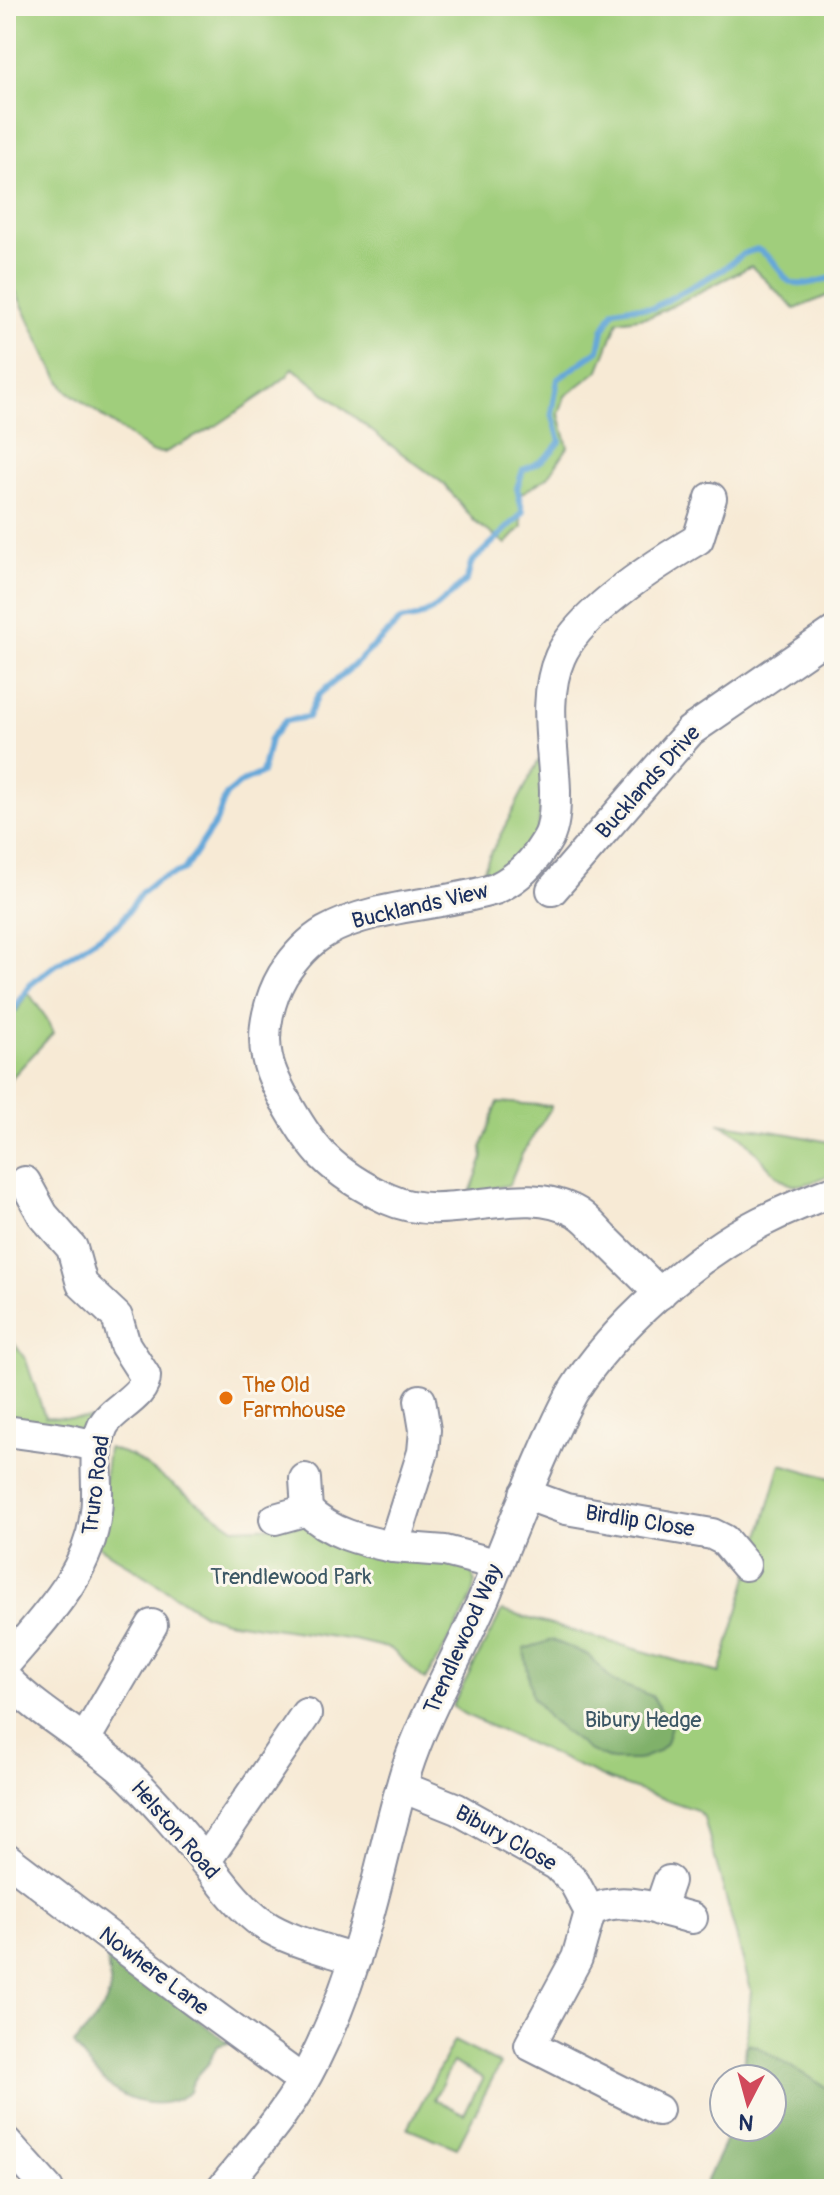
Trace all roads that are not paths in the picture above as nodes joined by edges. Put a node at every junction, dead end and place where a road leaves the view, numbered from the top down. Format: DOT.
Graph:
graph roads {
  1 [pos="711,498"];
  2 [pos="834,632"];
  3 [pos="552,890"];
  4 [pos="25,1182"];
  5 [pos="834,1191"];
  6 [pos="660,1294"];
  7 [pos="420,1400"];
  8 [pos="6,1431"];
  9 [pos="97,1446"];
  10 [pos="305,1479"];
  11 [pos="525,1494"];
  12 [pos="307,1510"];
  13 [pos="275,1519"];
  14 [pos="393,1547"];
  15 [pos="496,1564"];
  16 [pos="745,1565"];
  17 [pos="152,1625"];
  18 [pos="6,1663"];
  19 [pos="6,1679"];
  20 [pos="303,1730"];
  21 [pos="84,1741"];
  22 [pos="402,1787"];
  23 [pos="6,1858"];
  24 [pos="205,1862"];
  25 [pos="669,1881"];
  26 [pos="659,1910"];
  27 [pos="590,1912"];
  28 [pos="692,1918"];
  29 [pos="355,1959"];
  30 [pos="303,2081"];
  31 [pos="658,2110"];
  32 [pos="6,2142"];
  33 [pos="48,2189"];
  34 [pos="222,2189"];
  1 -- 6 [label="street, Bucklands View"];
  2 -- 3 [label="street, Bucklands Drive"];
  4 -- 9 [label="street, Truro Road"];
  5 -- 6 [label="street, Trendlewood Way"];
  6 -- 11 [label="street, Trendlewood Way"];
  7 -- 14 [label="street"];
  8 -- 9 [label="street"];
  9 -- 18 [label="street, Truro Road"];
  10 -- 12 [label="street"];
  11 -- 15 [label="street, Trendlewood Way"];
  11 -- 16 [label="street, Birdlip Close"];
  12 -- 13 [label="street"];
  12 -- 14 [label="street"];
  14 -- 15 [label="street"];
  15 -- 22 [label="street, Trendlewood Way"];
  17 -- 21 [label="street"];
  19 -- 21 [label="street, Helston Road"];
  20 -- 24 [label="street"];
  21 -- 24 [label="street, Helston Road"];
  22 -- 27 [label="street, Bibury Close"];
  22 -- 29 [label="street, Trendlewood Way"];
  23 -- 30 [label="street, Nowhere Lane"];
  24 -- 29 [label="street, Helston Road"];
  25 -- 26 [label="street"];
  26 -- 27 [label="street"];
  26 -- 28 [label="street"];
  27 -- 31 [label="street"];
  29 -- 30 [label="street, Trendlewood Way"];
  30 -- 34 [label="street, Trendlewood Way"];
  32 -- 33 [label="street"];
}
